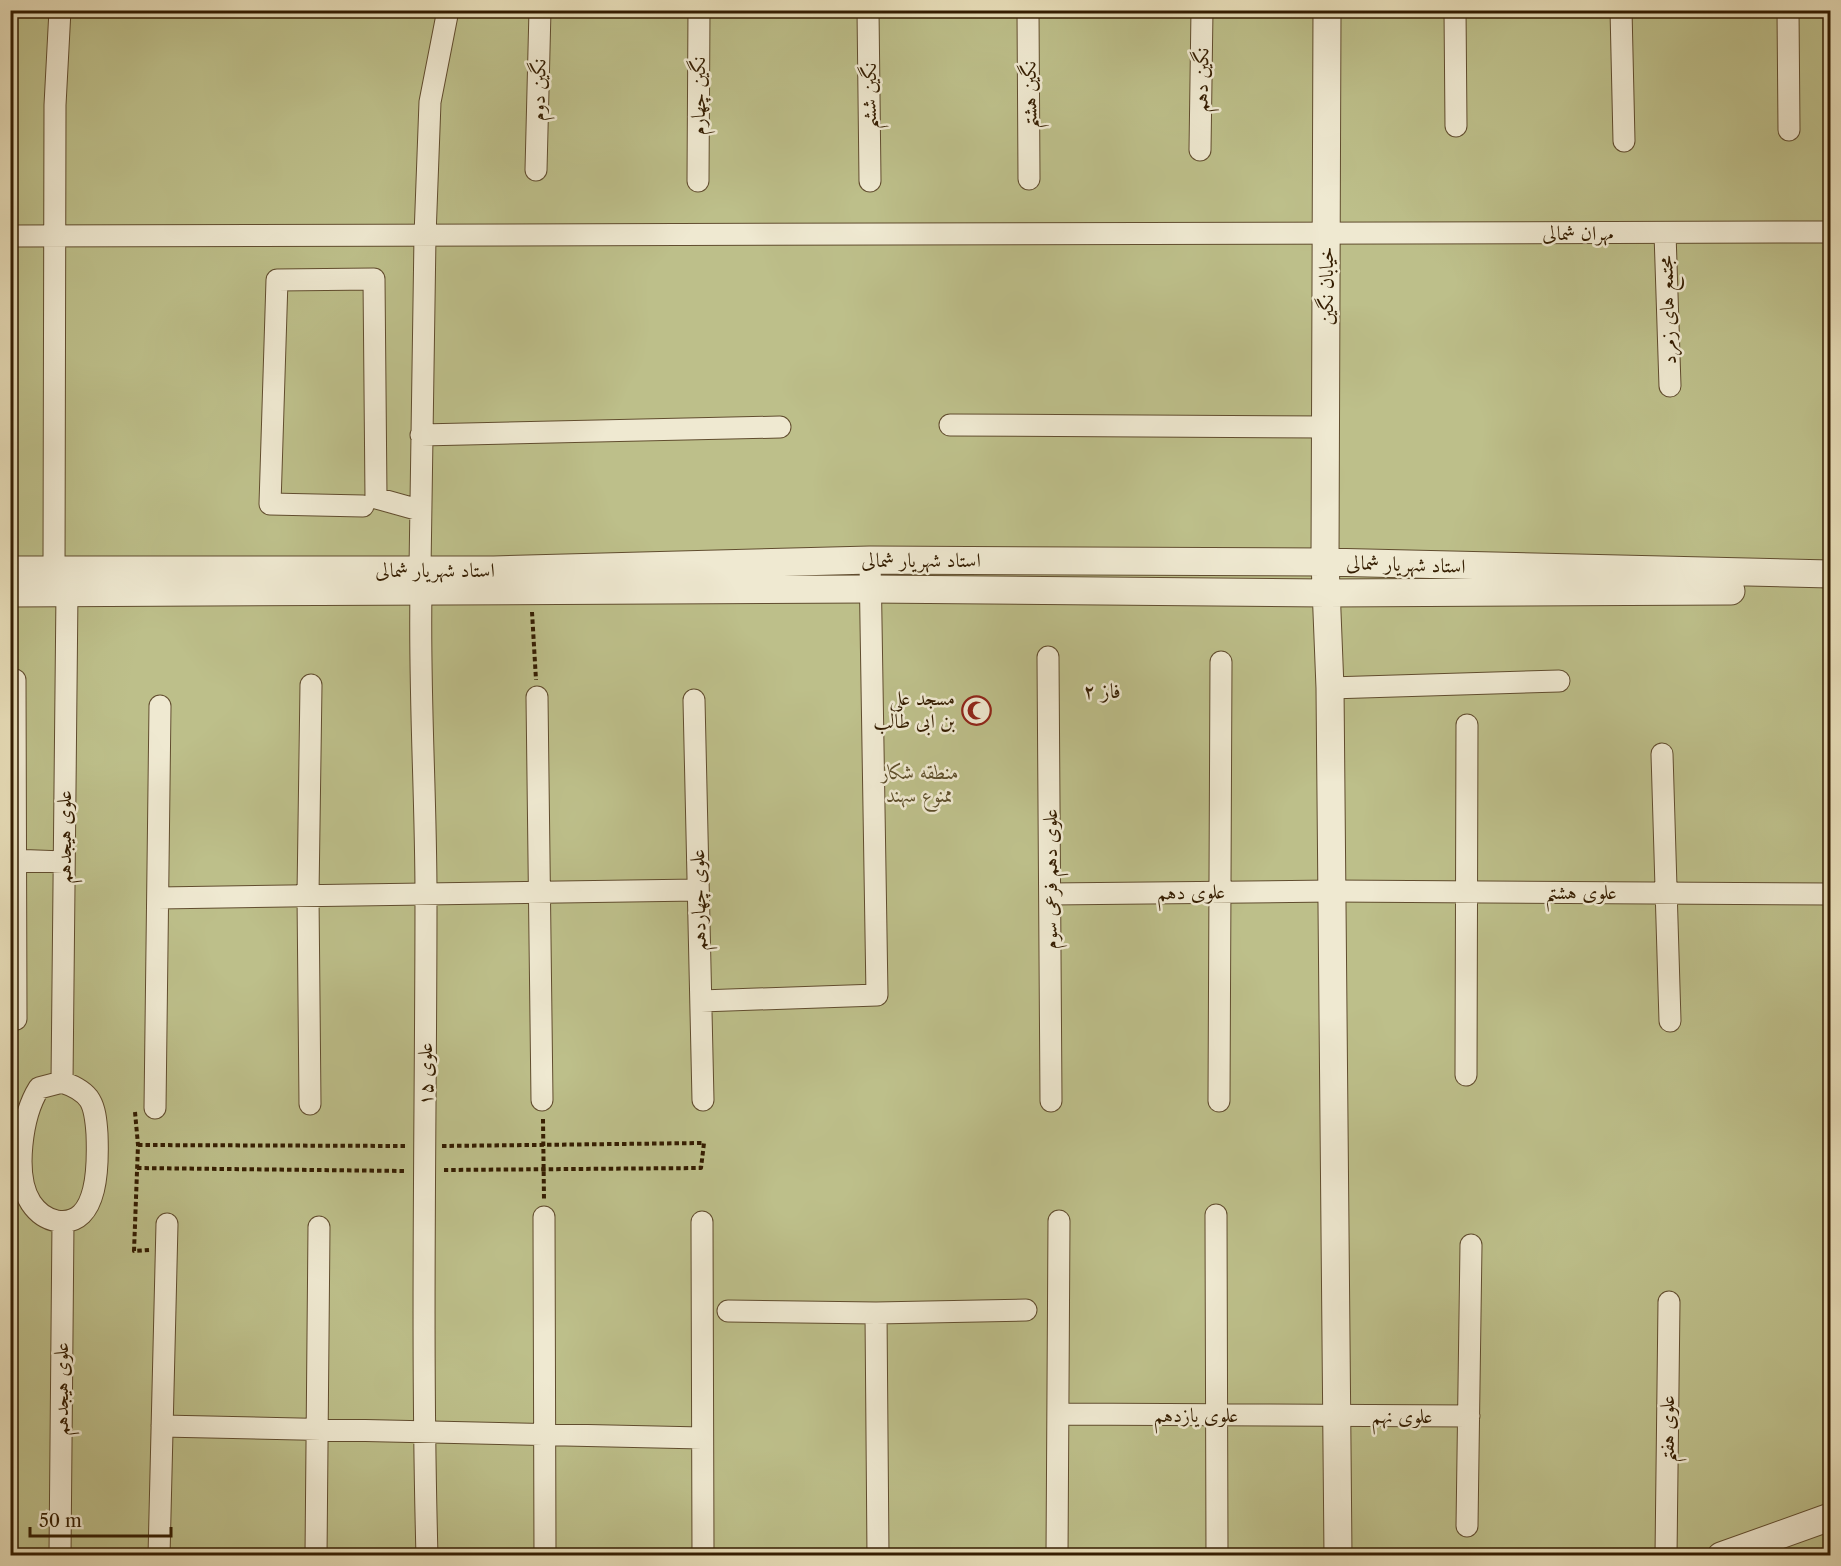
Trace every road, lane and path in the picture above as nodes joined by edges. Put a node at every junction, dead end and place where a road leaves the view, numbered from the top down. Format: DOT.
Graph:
graph roads {
  1 [pos="60,10"];
  2 [pos="448,10"];
  3 [pos="540,10"];
  4 [pos="699,10"];
  5 [pos="868,10"];
  6 [pos="1028,10"];
  7 [pos="1202,10"];
  8 [pos="1327,10"];
  9 [pos="1455,10"];
  10 [pos="1621,10"];
  11 [pos="1788,10"];
  12 [pos="1456,126"];
  13 [pos="1789,130"];
  14 [pos="1624,141"];
  15 [pos="1200,150"];
  16 [pos="536,170"];
  17 [pos="1029,179"];
  18 [pos="870,181"];
  19 [pos="698,182"];
  20 [pos="1830,232"];
  21 [pos="1326,233"];
  22 [pos="1665,233"];
  23 [pos="54,235"];
  24 [pos="10,236"];
  25 [pos="425,236"];
  26 [pos="1670,386"];
  27 [pos="950,424"];
  28 [pos="780,427"];
  29 [pos="1326,427"];
  30 [pos="421,435"];
  31 [pos="363,506"];
  32 [pos="419,510"];
  33 [pos="870,560"];
  34 [pos="1325,562"];
  35 [pos="10,570"];
  36 [pos="1830,574"];
  37 [pos="60,581"];
  38 [pos="420,581"];
  39 [pos="869,589"];
  40 [pos="531,591"];
  41 [pos="1830,591"];
  42 [pos="10,593"];
  43 [pos="1326,593"];
  44 [pos="1048,657"];
  45 [pos="1221,662"];
  46 [pos="15,680"];
  47 [pos="1559,681"];
  48 [pos="311,685"];
  49 [pos="1330,688"];
  50 [pos="537,697"];
  51 [pos="694,700"];
  52 [pos="160,706"];
  53 [pos="1467,725"];
  54 [pos="1662,754"];
  55 [pos="13,860"];
  56 [pos="64,862"];
  57 [pos="698,890"];
  58 [pos="1332,891"];
  59 [pos="539,892"];
  60 [pos="1219,892"];
  61 [pos="1466,892"];
  62 [pos="426,893"];
  63 [pos="1664,893"];
  64 [pos="1050,894"];
  65 [pos="1830,894"];
  66 [pos="308,895"];
  67 [pos="158,898"];
  68 [pos="701,1001"];
  69 [pos="10,1019"];
  70 [pos="1670,1021"];
  71 [pos="1466,1075"];
  72 [pos="62,1082"];
  73 [pos="542,1100"];
  74 [pos="703,1100"];
  75 [pos="1051,1101"];
  76 [pos="1219,1101"];
  77 [pos="155,1102"];
  78 [pos="310,1104"];
  79 [pos="1216,1215"];
  80 [pos="544,1217"];
  81 [pos="1059,1221"];
  82 [pos="63,1222"];
  83 [pos="702,1222"];
  84 [pos="167,1224"];
  85 [pos="319,1227"];
  86 [pos="1471,1245"];
  87 [pos="166,1250"];
  88 [pos="1669,1302"];
  89 [pos="1026,1310"];
  90 [pos="728,1311"];
  91 [pos="876,1313"];
  92 [pos="1058,1414"];
  93 [pos="1216,1415"];
  94 [pos="1335,1416"];
  95 [pos="1469,1416"];
  96 [pos="162,1426"];
  97 [pos="318,1429"];
  98 [pos="423,1432"];
  99 [pos="544,1435"];
  100 [pos="702,1438"];
  101 [pos="1830,1517"];
  102 [pos="1467,1526"];
  103 [pos="60,1556"];
  104 [pos="159,1556"];
  105 [pos="316,1556"];
  106 [pos="427,1556"];
  107 [pos="545,1556"];
  108 [pos="703,1556"];
  109 [pos="878,1556"];
  110 [pos="1058,1556"];
  111 [pos="1217,1556"];
  112 [pos="1338,1556"];
  113 [pos="1666,1556"];
  114 [pos="1721,1556"];
  1 -- 23 [label="street, علوی هیجدهم"];
  2 -- 25 [label="street, علوی ۱۵"];
  3 -- 16 [label="street, نگین دوم"];
  4 -- 19 [label="street, نگین چهارم"];
  5 -- 18 [label="street, نگین ششم"];
  6 -- 17 [label="street, نگین هشتم"];
  7 -- 15 [label="street, نگین دهم"];
  8 -- 21 [label="street, خیابان نگین"];
  9 -- 12 [label="street"];
  10 -- 14 [label="street"];
  11 -- 13 [label="street"];
  20 -- 22 [label="street, مهران شمالی"];
  21 -- 22 [label="street, مهران شمالی"];
  21 -- 25 [label="street, مهران شمالی"];
  21 -- 29 [label="street, خیابان نگین"];
  22 -- 26 [label="street, مجتمع های زمرد"];
  23 -- 24 [label="street, مهران شمالی"];
  23 -- 25 [label="street, مهران شمالی"];
  23 -- 37 [label="street, علوی هیجدهم"];
  25 -- 30 [label="street, علوی ۱۵"];
  27 -- 29 [label="street"];
  28 -- 30 [label="street"];
  29 -- 34 [label="street, خیابان نگین"];
  30 -- 32 [label="street, علوی ۱۵"];
  31 -- 32 [label="street"];
  32 -- 38 [label="street, علوی ۱۵"];
  33 -- 34 [label="street, استاد شهریار شمالی"];
  33 -- 38 [label="street, استاد شهریار شمالی"];
  33 -- 39 [label="street"];
  34 -- 36 [label="street, استاد شهریار شمالی"];
  34 -- 43 [label="street, خیابان نگین"];
  35 -- 37 [label="street, استاد شهریار شمالی"];
  37 -- 38 [label="street, استاد شهریار شمالی"];
  37 -- 42 [label="street, استاد شهریار شمالی"];
  37 -- 56 [label="street, علوی هیجدهم"];
  38 -- 40 [label="street, استاد شهریار شمالی"];
  38 -- 62 [label="street, علوی ۱۵"];
  39 -- 40 [label="street, استاد شهریار شمالی"];
  39 -- 43 [label="street, استاد شهریار شمالی"];
  39 -- 68 [label="street"];
  40 -- 50 [label="path"];
  41 -- 43 [label="street, استاد شهریار شمالی"];
  43 -- 49 [label="street, خیابان نگین"];
  44 -- 64 [label="street, علوی دهم فرعی سوم"];
  45 -- 60 [label="street"];
  46 -- 55 [label="street"];
  47 -- 49 [label="street"];
  48 -- 66 [label="street"];
  49 -- 58 [label="street, خیابان نگین"];
  50 -- 59 [label="street"];
  51 -- 57 [label="street, علوی چهاردهم"];
  52 -- 67 [label="street"];
  53 -- 61 [label="street"];
  54 -- 63 [label="street"];
  55 -- 56 [label="street"];
  55 -- 69 [label="street"];
  56 -- 72 [label="street, علوی هیجدهم"];
  57 -- 59 [label="street"];
  57 -- 68 [label="street, علوی چهاردهم"];
  58 -- 60 [label="street, علوی دهم"];
  58 -- 61 [label="street, علوی هشتم"];
  58 -- 94 [label="street, خیابان نگین"];
  59 -- 62 [label="street"];
  59 -- 73 [label="street"];
  60 -- 64 [label="street, علوی دهم"];
  60 -- 76 [label="street"];
  61 -- 63 [label="street, علوی هشتم"];
  61 -- 71 [label="street"];
  62 -- 66 [label="street"];
  62 -- 98 [label="street, علوی ۱۵"];
  63 -- 65 [label="street, علوی هشتم"];
  63 -- 70 [label="street"];
  64 -- 75 [label="street, علوی دهم فرعی سوم"];
  66 -- 67 [label="street"];
  66 -- 78 [label="street"];
  67 -- 77 [label="street"];
  68 -- 74 [label="street, علوی چهاردهم"];
  72 -- 82 [label="street"];
  72 -- 82 [label="street"];
  73 -- 80 [label="path"];
  77 -- 87 [label="path"];
  79 -- 93 [label="street"];
  80 -- 99 [label="street"];
  81 -- 92 [label="street"];
  82 -- 103 [label="street, علوی هیجدهم"];
  83 -- 100 [label="street"];
  84 -- 87 [label="street"];
  85 -- 97 [label="street"];
  86 -- 95 [label="street"];
  87 -- 96 [label="street"];
  88 -- 113 [label="street, علوی هفتم"];
  89 -- 91 [label="street"];
  90 -- 91 [label="street"];
  91 -- 109 [label="street"];
  92 -- 93 [label="street, علوی یازدهم"];
  92 -- 110 [label="street"];
  93 -- 94 [label="street, علوی یازدهم"];
  93 -- 111 [label="street"];
  94 -- 95 [label="street, علوی نهم"];
  94 -- 112 [label="street, خیابان نگین"];
  95 -- 102 [label="street"];
  96 -- 97 [label="street"];
  96 -- 104 [label="street"];
  97 -- 98 [label="street"];
  97 -- 105 [label="street"];
  98 -- 99 [label="street"];
  98 -- 106 [label="street, علوی ۱۵"];
  99 -- 100 [label="street"];
  99 -- 107 [label="street"];
  100 -- 108 [label="street"];
  101 -- 114 [label="street"];
}
